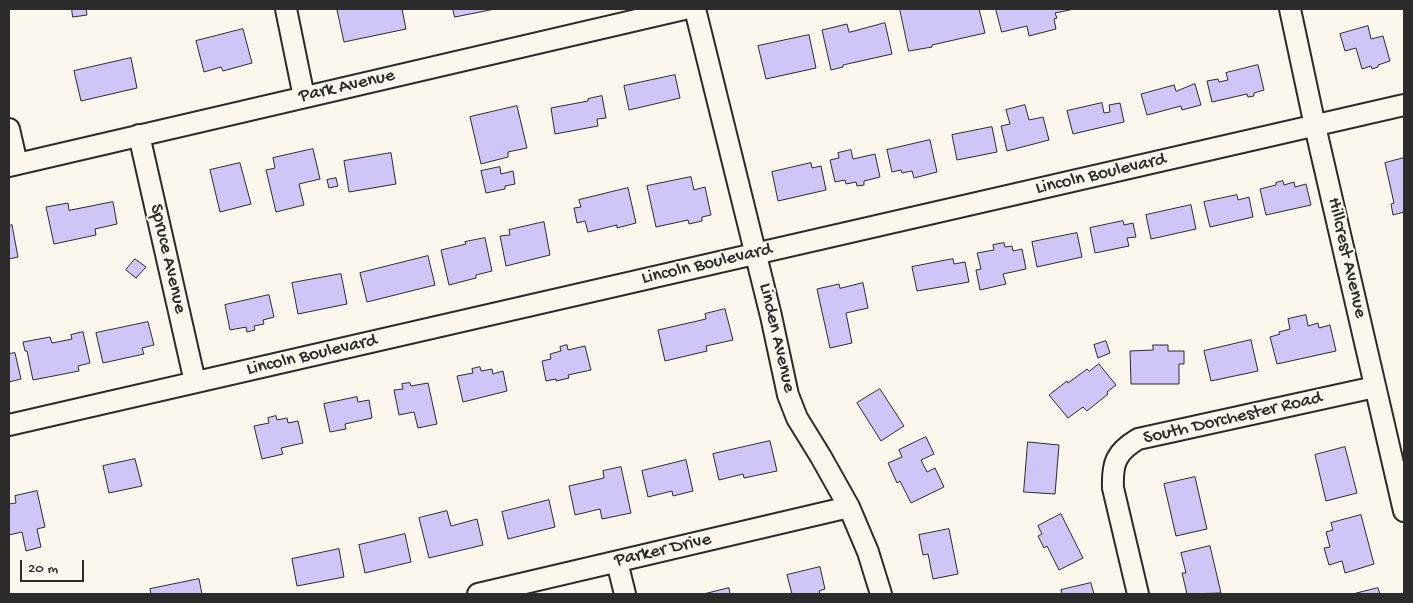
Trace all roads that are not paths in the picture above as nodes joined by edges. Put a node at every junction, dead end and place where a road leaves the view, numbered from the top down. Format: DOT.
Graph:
graph roads {
  1 [pos="286,9"];
  2 [pos="684,9"];
  3 [pos="695,9"];
  4 [pos="1290,9"];
  5 [pos="304,97"];
  6 [pos="1404,105"];
  7 [pos="1315,126"];
  8 [pos="9,129"];
  9 [pos="139,135"];
  10 [pos="13,165"];
  11 [pos="756,254"];
  12 [pos="195,382"];
  13 [pos="1375,387"];
  14 [pos="9,425"];
  15 [pos="849,507"];
  16 [pos="1404,509"];
  17 [pos="617,562"];
  18 [pos="478,594"];
  19 [pos="625,594"];
  20 [pos="881,594"];
  21 [pos="1138,594"];
  1 -- 5 [label="street"];
  2 -- 5 [label="street, Park Avenue"];
  3 -- 11 [label="street, Linden Avenue"];
  4 -- 7 [label="street, Hillcrest Avenue"];
  5 -- 9 [label="street, Park Avenue"];
  6 -- 7 [label="street, Lincoln Boulevard"];
  7 -- 11 [label="street, Lincoln Boulevard"];
  7 -- 13 [label="street, Hillcrest Avenue"];
  8 -- 10 [label="street"];
  9 -- 10 [label="street, Park Avenue"];
  9 -- 12 [label="street, Spruce Avenue"];
  11 -- 12 [label="street, Lincoln Boulevard"];
  11 -- 15 [label="street, Linden Avenue"];
  12 -- 14 [label="street, Lincoln Boulevard"];
  13 -- 16 [label="street, Hillcrest Avenue"];
  13 -- 21 [label="street, South Dorchester Road"];
  15 -- 17 [label="street, Parker Drive"];
  15 -- 20 [label="street, Linden Avenue"];
  17 -- 18 [label="street, Parker Drive"];
  17 -- 19 [label="street"];
}
